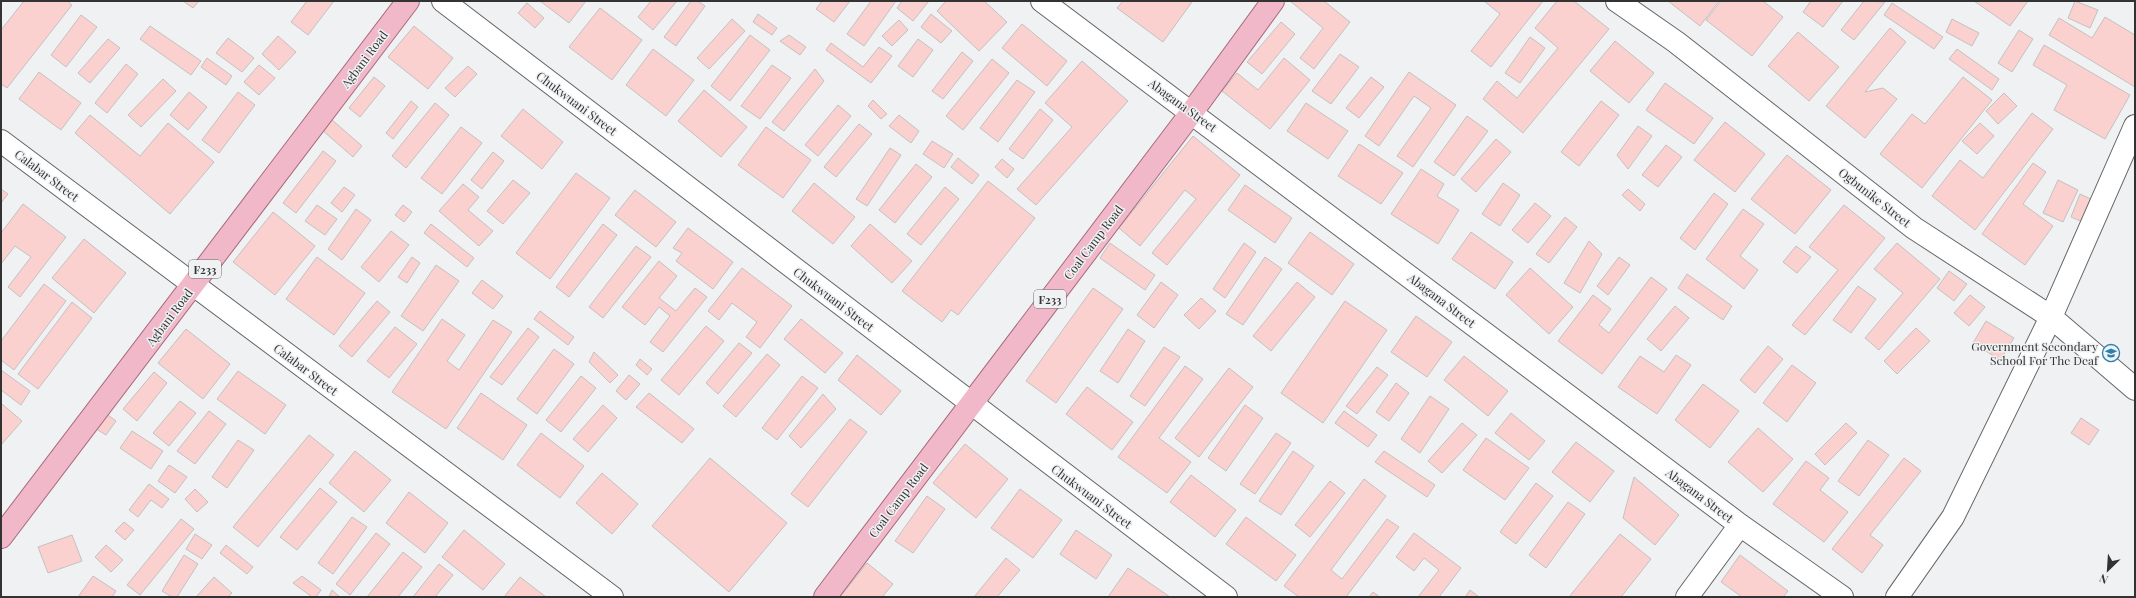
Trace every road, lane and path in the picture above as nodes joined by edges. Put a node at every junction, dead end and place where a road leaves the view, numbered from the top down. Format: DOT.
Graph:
graph roads {
  1 [pos="408,1"];
  2 [pos="443,1"];
  3 [pos="1042,1"];
  4 [pos="1273,1"];
  5 [pos="1617,1"];
  6 [pos="1192,112"];
  7 [pos="2135,126"];
  8 [pos="1,141"];
  9 [pos="193,285"];
  10 [pos="2051,317"];
  11 [pos="2135,389"];
  12 [pos="970,403"];
  13 [pos="1740,525"];
  14 [pos="1,537"];
  15 [pos="612,597"];
  16 [pos="825,597"];
  17 [pos="1226,597"];
  18 [pos="1687,597"];
  19 [pos="1842,597"];
  20 [pos="1897,597"];
  1 -- 9 [label="main road, Agbani Road / F233"];
  2 -- 12 [label="street, Chukwuani Street"];
  3 -- 6 [label="street, Abagana Street"];
  4 -- 6 [label="main road, Coal Camp Road / F233"];
  5 -- 10 [label="street, Ogbunike Street"];
  6 -- 12 [label="main road, Coal Camp Road / F233"];
  6 -- 13 [label="street, Abagana Street"];
  7 -- 10 [label="street"];
  8 -- 9 [label="street, Calabar Street"];
  9 -- 14 [label="main road, Agbani Road / F233"];
  9 -- 15 [label="street, Calabar Street"];
  10 -- 11 [label="street, Ogbunike Street"];
  10 -- 20 [label="street"];
  12 -- 16 [label="main road, Coal Camp Road / F233"];
  12 -- 17 [label="street, Chukwuani Street"];
  13 -- 18 [label="street"];
  13 -- 19 [label="street, Abagana Street"];
}
